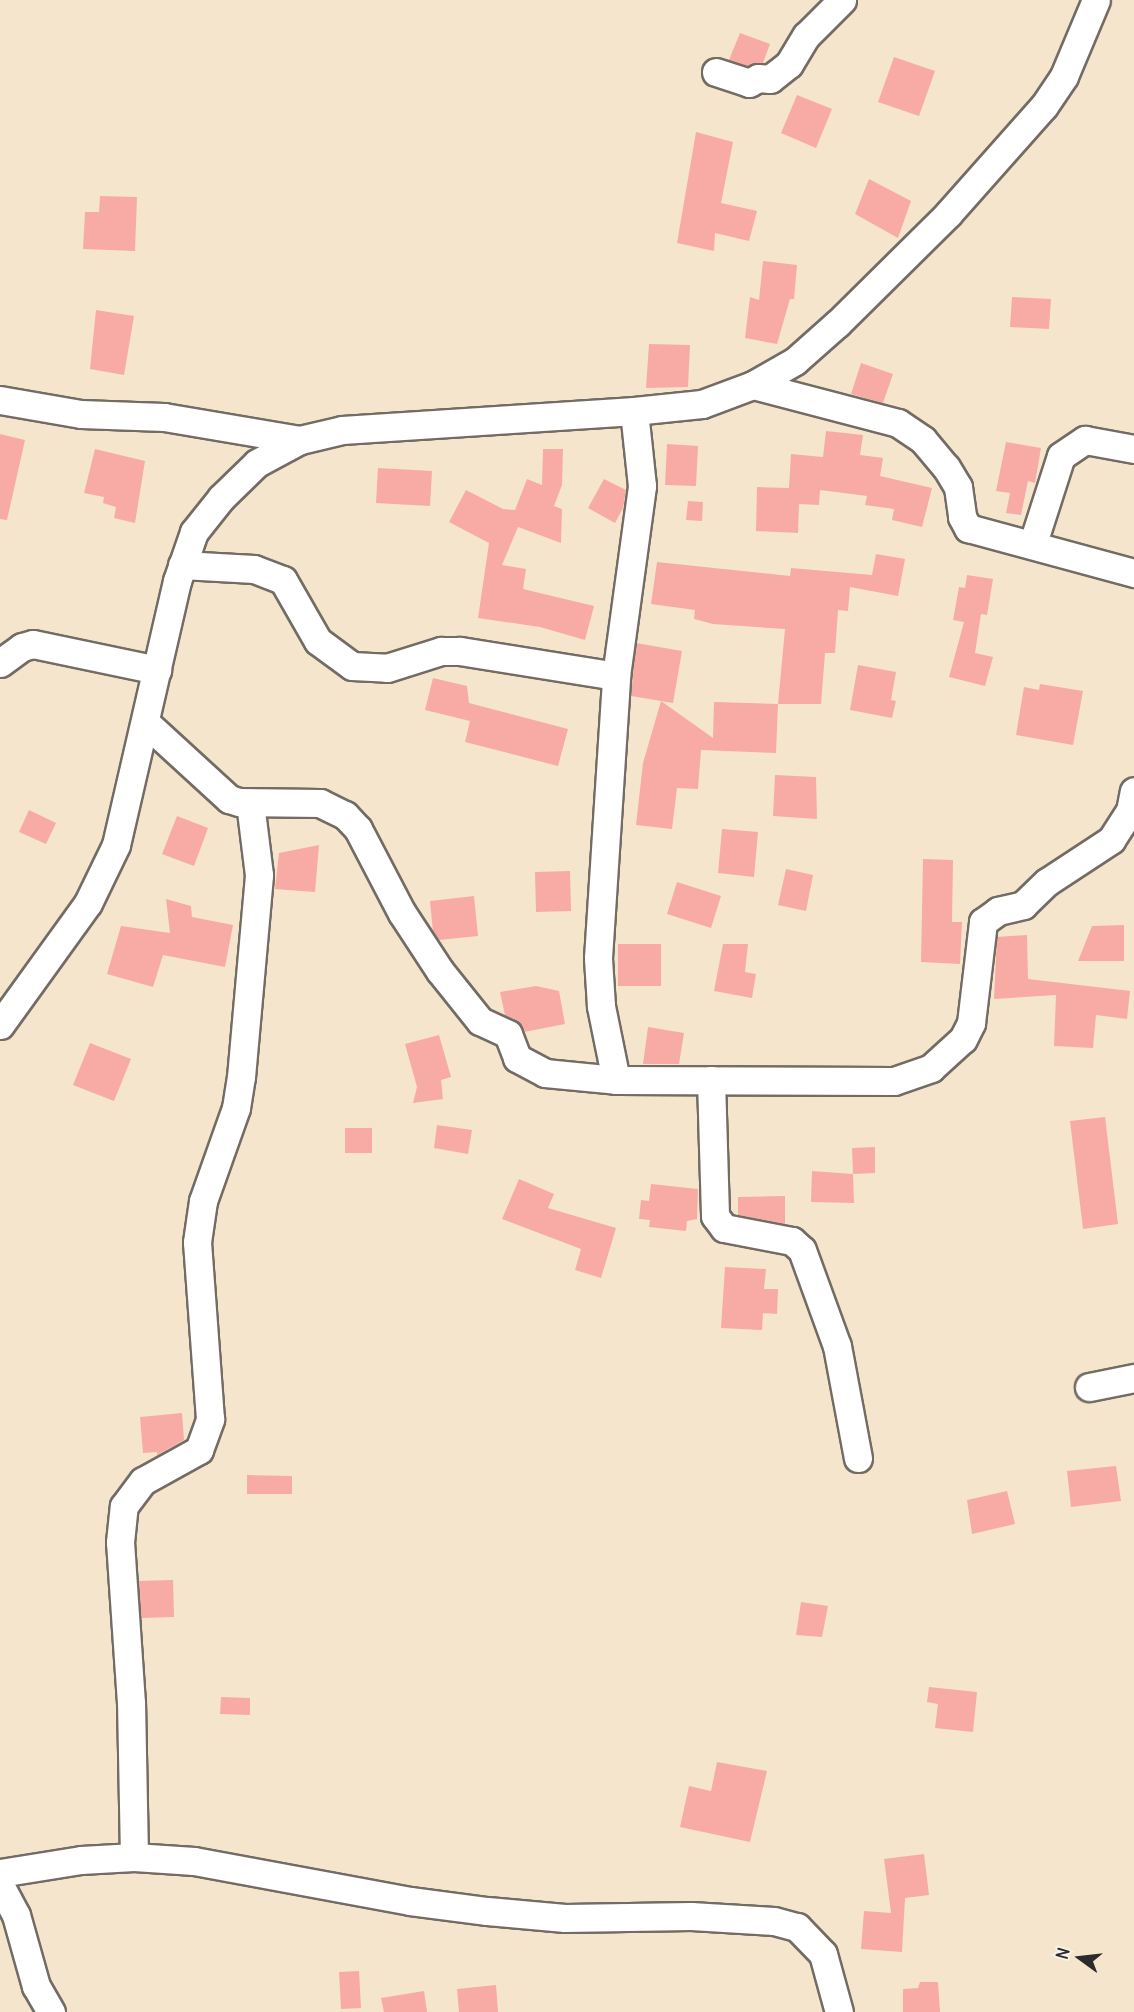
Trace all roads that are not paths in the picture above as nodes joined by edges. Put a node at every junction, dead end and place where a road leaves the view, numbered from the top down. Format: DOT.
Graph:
graph roads {
  1 [pos="842,0"];
  2 [pos="1096,0"];
  3 [pos="716,72"];
  4 [pos="753,386"];
  5 [pos="0,400"];
  6 [pos="633,411"];
  7 [pos="300,440"];
  8 [pos="1134,449"];
  9 [pos="1033,543"];
  10 [pos="182,566"];
  11 [pos="1134,573"];
  12 [pos="0,663"];
  13 [pos="157,670"];
  14 [pos="616,676"];
  15 [pos="145,722"];
  16 [pos="1134,791"];
  17 [pos="250,803"];
  18 [pos="0,1025"];
  19 [pos="616,1080"];
  20 [pos="711,1080"];
  21 [pos="1134,1377"];
  22 [pos="1089,1387"];
  23 [pos="858,1458"];
  24 [pos="134,1857"];
  25 [pos="0,1873"];
  26 [pos="0,1885"];
  27 [pos="51,2012"];
  28 [pos="839,2012"];
  1 -- 3 [label="street"];
  2 -- 4 [label="street"];
  4 -- 6 [label="street"];
  4 -- 9 [label="street"];
  5 -- 7 [label="street"];
  6 -- 7 [label="street"];
  6 -- 14 [label="street"];
  7 -- 10 [label="street"];
  8 -- 9 [label="street"];
  9 -- 11 [label="street"];
  10 -- 13 [label="street"];
  10 -- 14 [label="street"];
  12 -- 13 [label="street"];
  13 -- 15 [label="street"];
  14 -- 19 [label="street"];
  15 -- 17 [label="street"];
  15 -- 18 [label="street"];
  16 -- 20 [label="street"];
  17 -- 19 [label="street"];
  17 -- 24 [label="street"];
  19 -- 20 [label="street"];
  20 -- 23 [label="street"];
  21 -- 22 [label="street"];
  24 -- 25 [label="street"];
  24 -- 28 [label="street"];
  26 -- 27 [label="street"];
}
